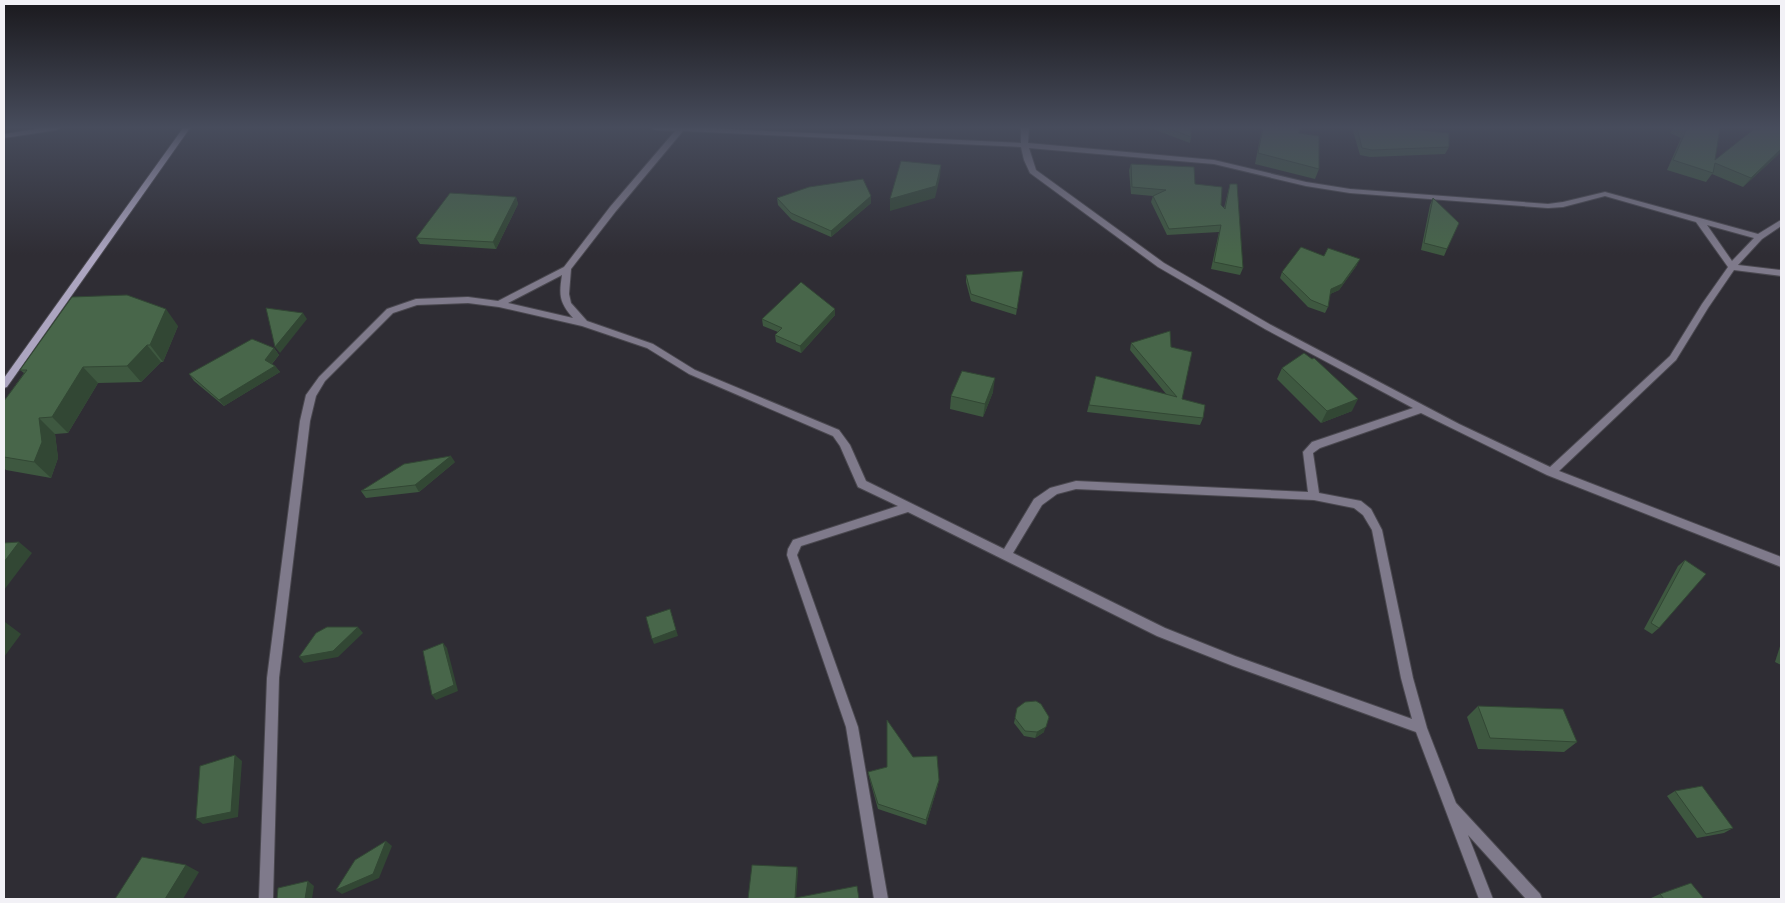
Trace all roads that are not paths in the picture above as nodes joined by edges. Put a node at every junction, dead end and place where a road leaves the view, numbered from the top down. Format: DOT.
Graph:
graph roads {
  1 [pos="157,170"];
  2 [pos="646,170"];
  3 [pos="1032,170"];
  4 [pos="1248,170"];
  5 [pos="1699,220"];
  6 [pos="1781,222"];
  7 [pos="1759,237"];
  8 [pos="1732,267"];
  9 [pos="567,269"];
  10 [pos="1781,273"];
  11 [pos="499,304"];
  12 [pos="584,323"];
  13 [pos="4,386"];
  14 [pos="1421,409"];
  15 [pos="1552,472"];
  16 [pos="1314,496"];
  17 [pos="909,507"];
  18 [pos="1006,555"];
  19 [pos="1781,562"];
  20 [pos="1421,728"];
  21 [pos="1450,804"];
  22 [pos="266,899"];
  23 [pos="881,899"];
  24 [pos="1486,899"];
  25 [pos="1535,899"];
  1 -- 13 [label="main road"];
  2 -- 9 [label="street"];
  3 -- 14 [label="street"];
  4 -- 5 [label="street"];
  5 -- 7 [label="street"];
  5 -- 8 [label="street"];
  6 -- 7 [label="street"];
  7 -- 8 [label="street"];
  8 -- 10 [label="street"];
  8 -- 15 [label="street"];
  9 -- 11 [label="street"];
  9 -- 12 [label="street"];
  11 -- 12 [label="street"];
  11 -- 22 [label="street"];
  12 -- 17 [label="street"];
  14 -- 15 [label="street"];
  14 -- 16 [label="street"];
  15 -- 19 [label="street"];
  16 -- 18 [label="street"];
  16 -- 20 [label="street"];
  17 -- 18 [label="street"];
  17 -- 23 [label="street"];
  18 -- 20 [label="street"];
  20 -- 21 [label="street"];
  21 -- 24 [label="street"];
  21 -- 25 [label="street"];
}
